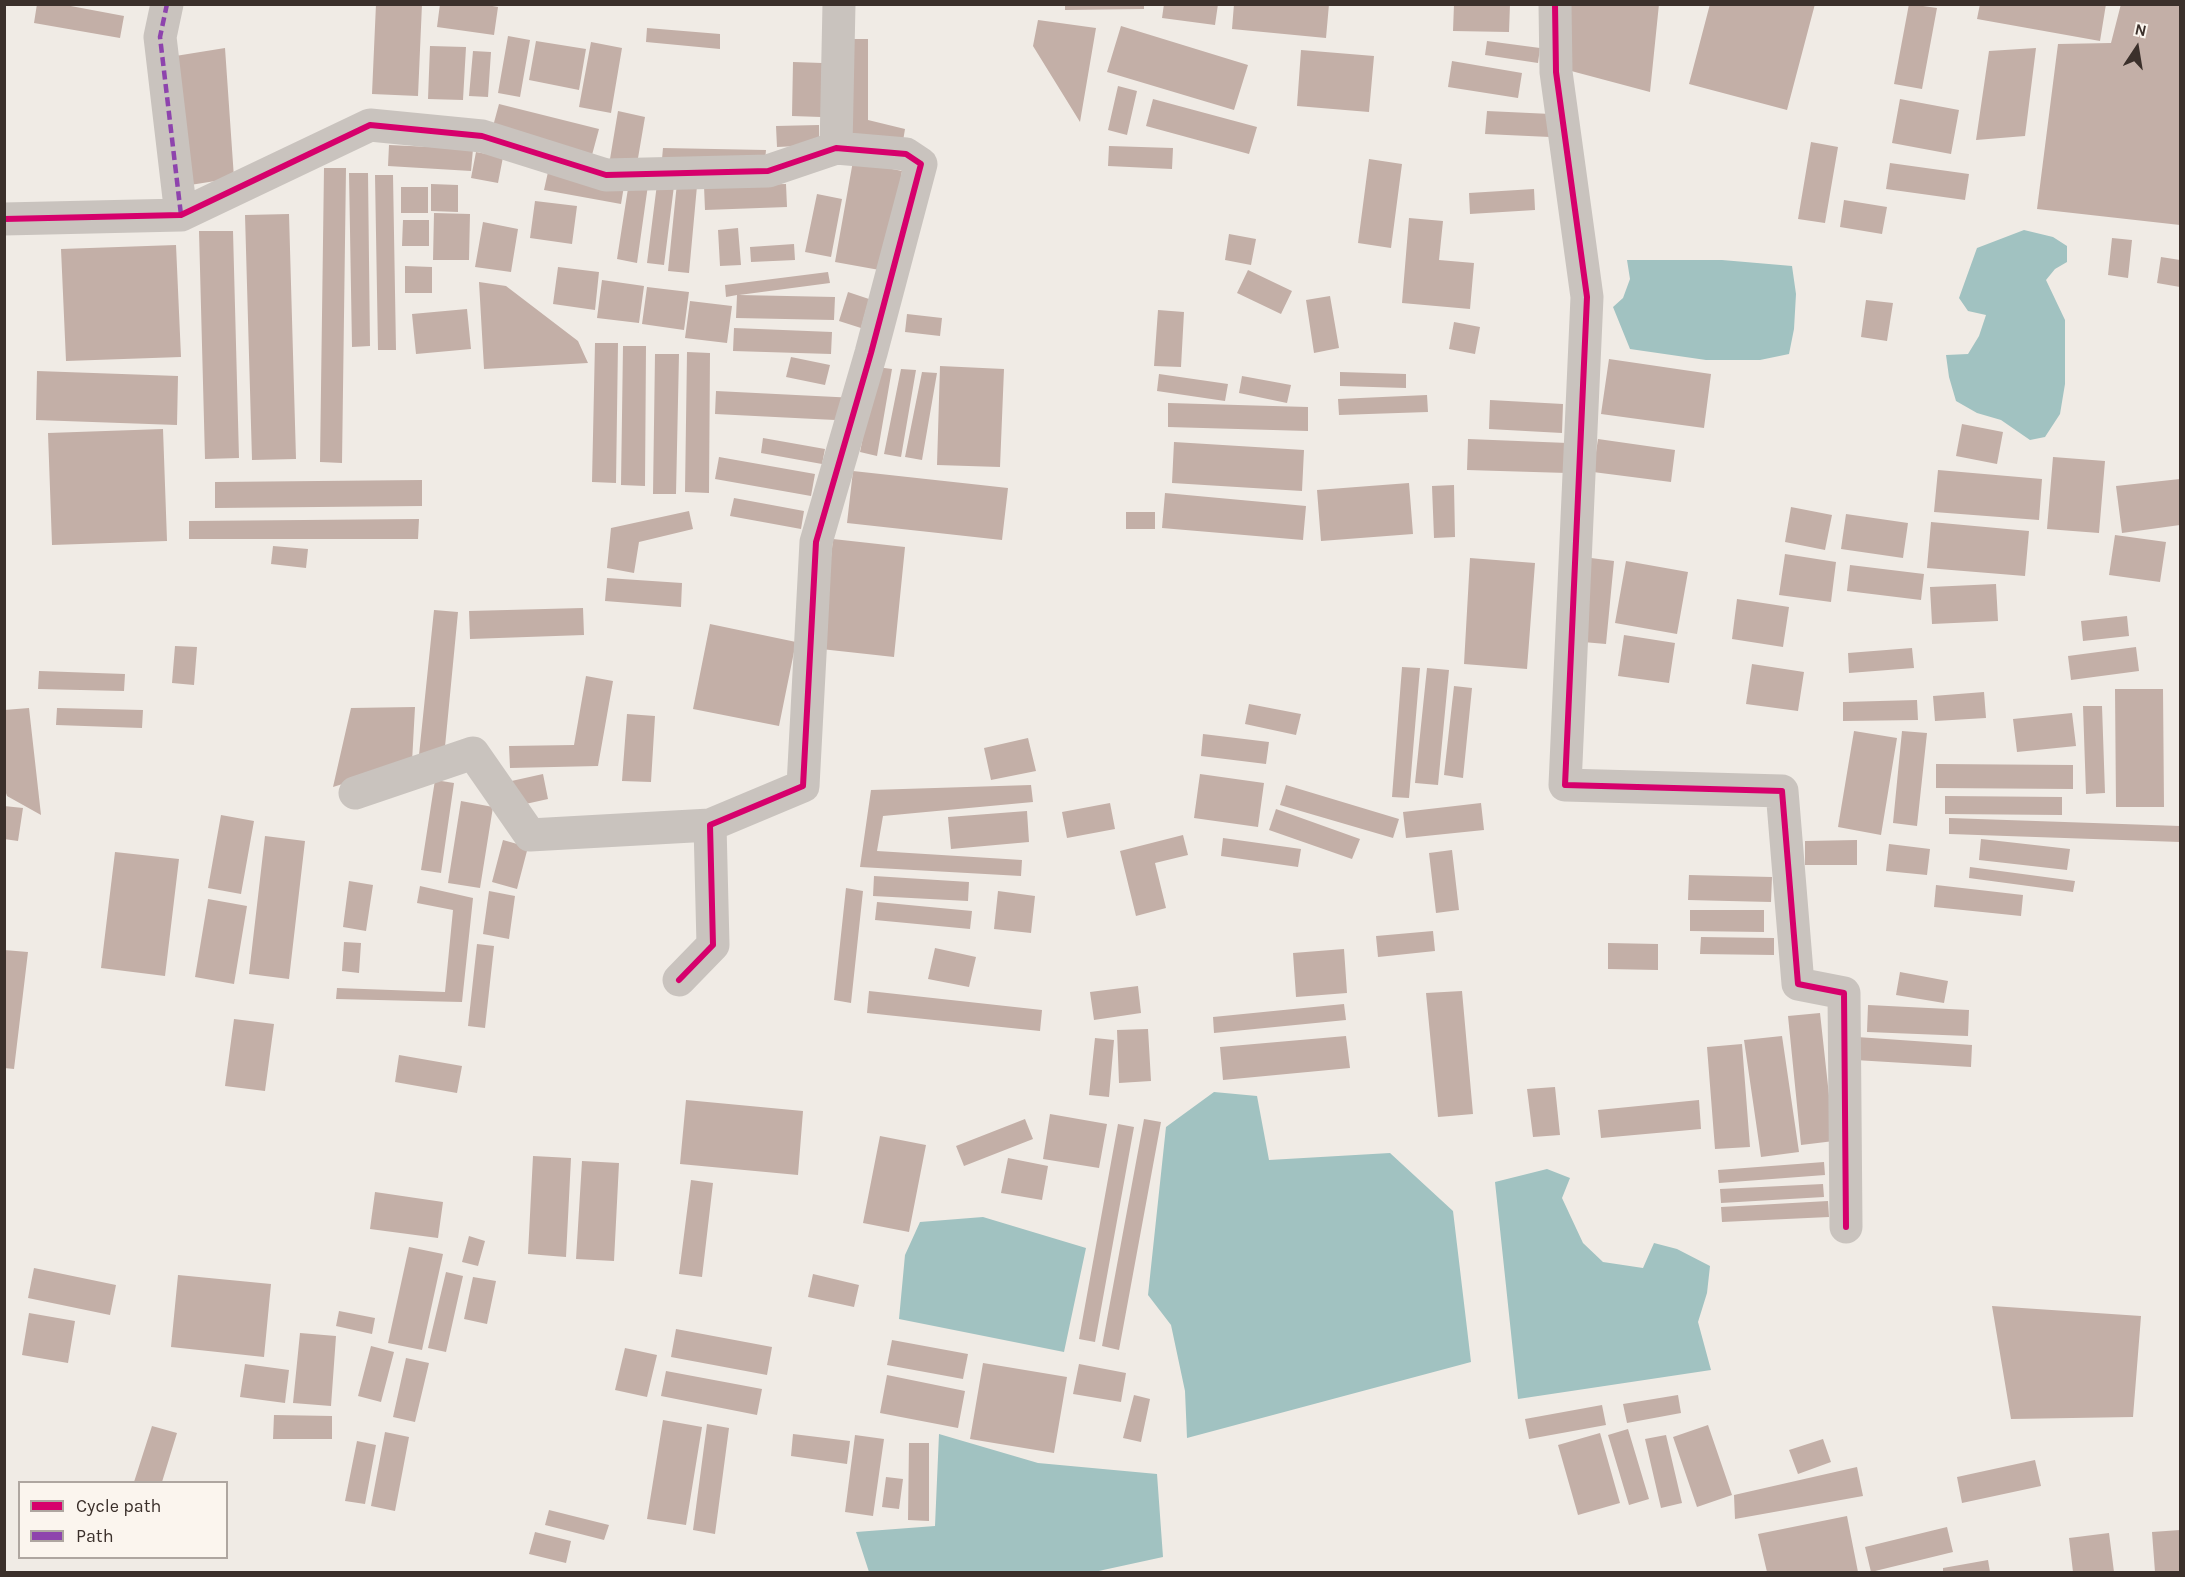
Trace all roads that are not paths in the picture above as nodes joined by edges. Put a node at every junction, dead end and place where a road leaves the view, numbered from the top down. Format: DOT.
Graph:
graph roads {
  1 [pos="167,4"];
  2 [pos="839,4"];
  3 [pos="1555,4"];
  4 [pos="836,148"];
  5 [pos="181,215"];
  6 [pos="4,219"];
  7 [pos="355,794"];
  8 [pos="710,825"];
  9 [pos="679,980"];
  10 [pos="1846,1227"];
  1 -- 5 [label="street"];
  2 -- 4 [label="street"];
  3 -- 10 [label="street"];
  4 -- 5 [label="street"];
  4 -- 8 [label="street"];
  5 -- 6 [label="street"];
  7 -- 8 [label="street"];
  8 -- 9 [label="street"];
}
